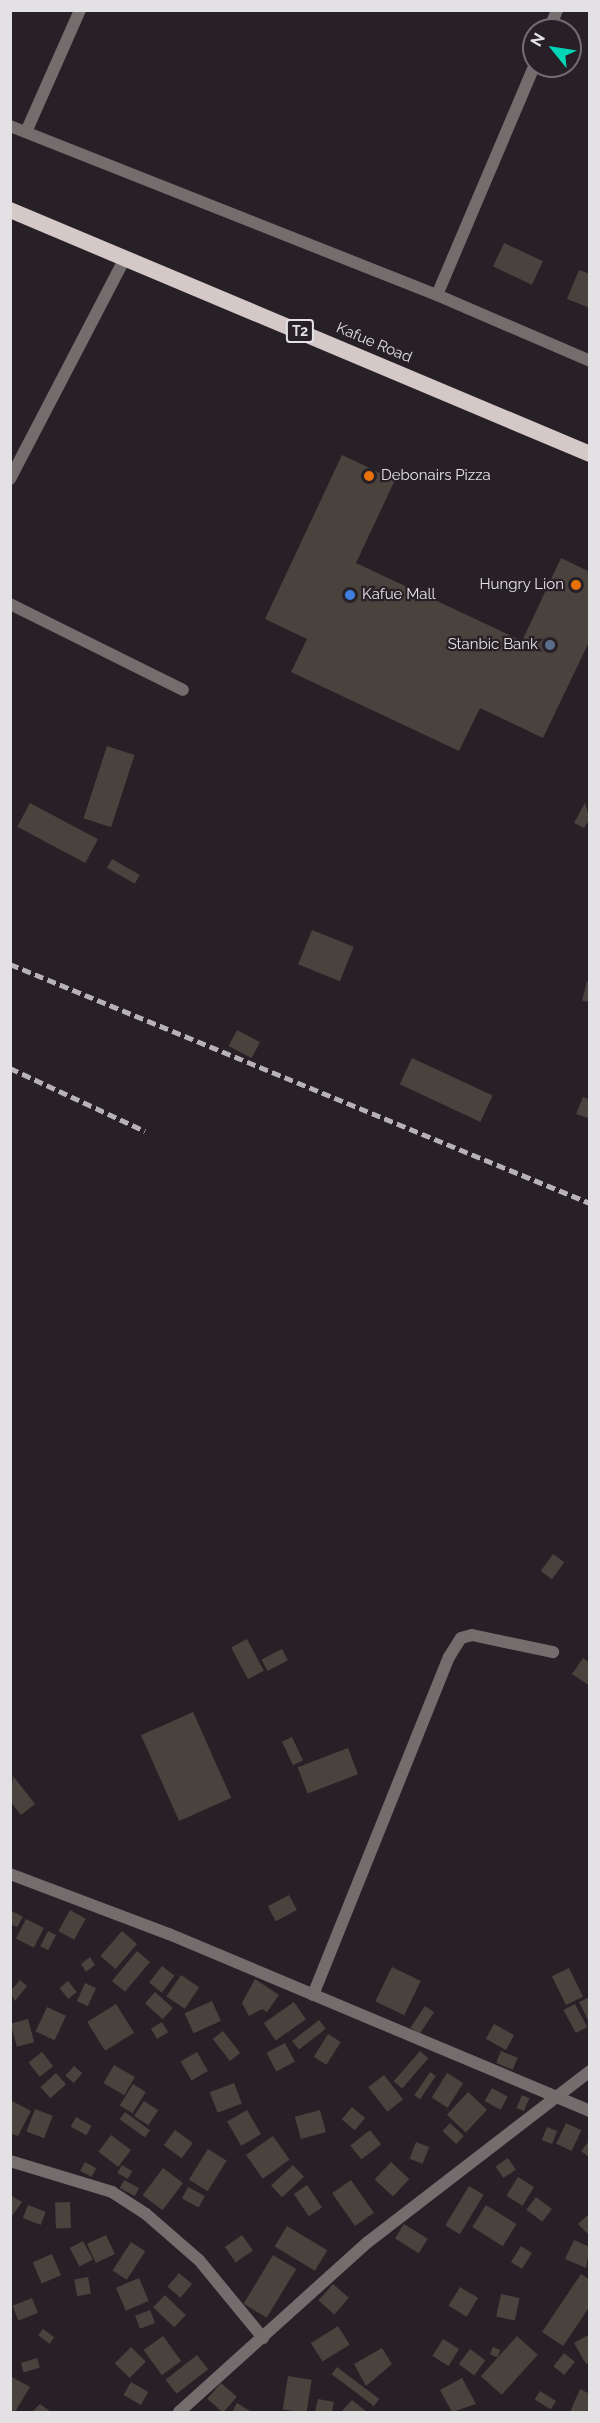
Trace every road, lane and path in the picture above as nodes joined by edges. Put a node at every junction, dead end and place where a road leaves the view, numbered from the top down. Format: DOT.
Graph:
graph roads {
  1 [pos="80,10"];
  2 [pos="529,78"];
  3 [pos="10,126"];
  4 [pos="26,132"];
  5 [pos="10,210"];
  6 [pos="125,258"];
  7 [pos="437,295"];
  8 [pos="590,362"];
  9 [pos="590,454"];
  10 [pos="10,478"];
  11 [pos="10,604"];
  12 [pos="183,690"];
  13 [pos="553,1652"];
  14 [pos="10,1874"];
  15 [pos="313,1995"];
  16 [pos="590,2071"];
  17 [pos="557,2098"];
  18 [pos="590,2111"];
  19 [pos="10,2161"];
  20 [pos="263,2338"];
  21 [pos="179,2412"];
  1 -- 4 [label="street"];
  2 -- 7 [label="street"];
  3 -- 4 [label="street"];
  4 -- 7 [label="street"];
  5 -- 6 [label="highway, Kafue Road / T2"];
  6 -- 9 [label="highway, Kafue Road / T2"];
  6 -- 10 [label="street"];
  7 -- 8 [label="street"];
  11 -- 12 [label="street"];
  13 -- 15 [label="street"];
  14 -- 15 [label="street"];
  15 -- 17 [label="street"];
  16 -- 17 [label="street"];
  17 -- 18 [label="street"];
  17 -- 20 [label="street"];
  19 -- 20 [label="street"];
  20 -- 21 [label="street"];
}
